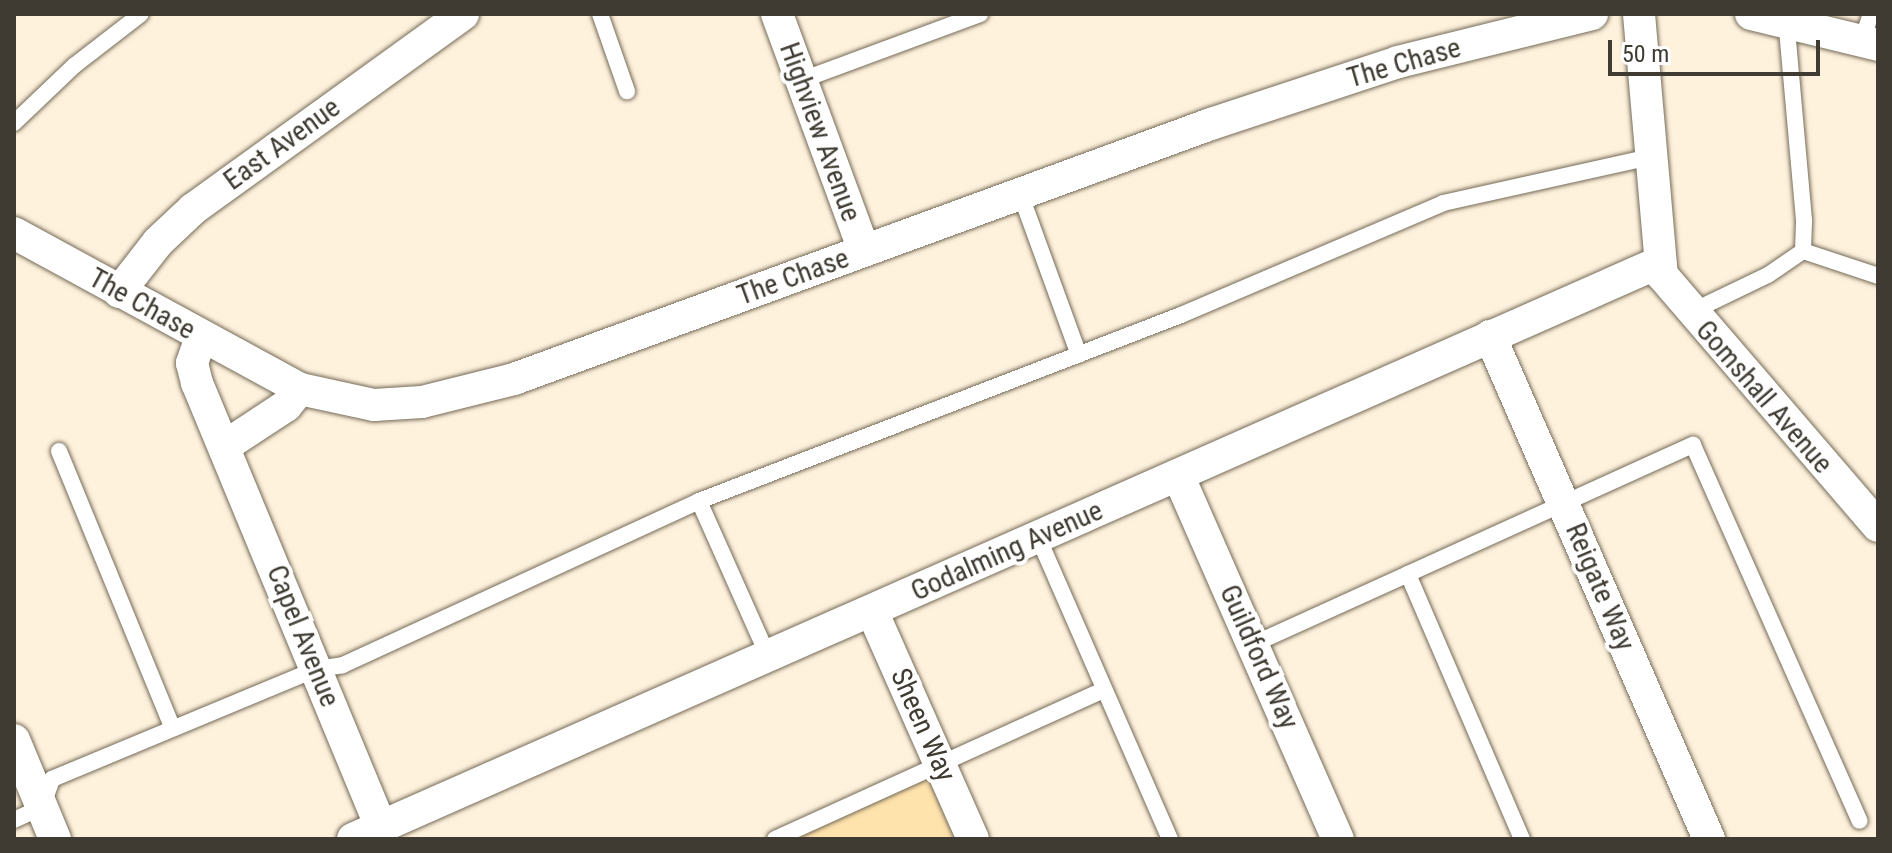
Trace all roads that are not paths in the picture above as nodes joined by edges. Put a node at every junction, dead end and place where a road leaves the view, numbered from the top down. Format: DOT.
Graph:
graph roads {
  1 [pos="141,14"];
  2 [pos="463,14"];
  3 [pos="600,14"];
  4 [pos="777,14"];
  5 [pos="980,14"];
  6 [pos="1592,14"];
  7 [pos="1639,14"];
  8 [pos="1751,14"];
  9 [pos="1786,20"];
  10 [pos="1871,33"];
  11 [pos="802,80"];
  12 [pos="627,91"];
  13 [pos="14,123"];
  14 [pos="1651,157"];
  15 [pos="1020,193"];
  16 [pos="14,233"];
  17 [pos="864,251"];
  18 [pos="1803,251"];
  19 [pos="1660,262"];
  20 [pos="1878,276"];
  21 [pos="119,292"];
  22 [pos="1691,312"];
  23 [pos="1490,336"];
  24 [pos="201,337"];
  25 [pos="1079,355"];
  26 [pos="300,389"];
  27 [pos="225,446"];
  28 [pos="59,451"];
  29 [pos="1178,475"];
  30 [pos="699,501"];
  31 [pos="1564,504"];
  32 [pos="1878,526"];
  33 [pos="1038,537"];
  34 [pos="1408,574"];
  35 [pos="872,611"];
  36 [pos="1254,644"];
  37 [pos="768,656"];
  38 [pos="316,669"];
  39 [pos="1104,690"];
  40 [pos="172,727"];
  41 [pos="14,740"];
  42 [pos="941,765"];
  43 [pos="28,814"];
  44 [pos="1860,821"];
  45 [pos="367,833"];
  46 [pos="55,839"];
  47 [pos="775,839"];
  48 [pos="973,839"];
  49 [pos="1170,839"];
  50 [pos="1338,839"];
  51 [pos="1522,839"];
  52 [pos="1709,839"];
  1 -- 13 [label="lane"];
  2 -- 21 [label="street, East Avenue"];
  3 -- 12 [label="lane"];
  4 -- 11 [label="street, Highview Avenue"];
  5 -- 11 [label="lane"];
  6 -- 15 [label="street, The Chase"];
  7 -- 14 [label="street"];
  8 -- 9 [label="street"];
  9 -- 10 [label="street"];
  9 -- 18 [label="lane"];
  11 -- 17 [label="street, Highview Avenue"];
  14 -- 19 [label="street"];
  14 -- 25 [label="lane"];
  15 -- 17 [label="street, The Chase"];
  15 -- 25 [label="lane"];
  16 -- 21 [label="street, The Chase"];
  17 -- 26 [label="street, The Chase"];
  18 -- 20 [label="lane"];
  18 -- 22 [label="lane"];
  19 -- 22 [label="street, Gomshall Avenue"];
  19 -- 23 [label="street, Godalming Avenue"];
  21 -- 24 [label="street, The Chase"];
  22 -- 32 [label="street, Gomshall Avenue"];
  23 -- 29 [label="street, Godalming Avenue"];
  23 -- 31 [label="street, Reigate Way"];
  24 -- 26 [label="street, The Chase"];
  24 -- 27 [label="street, Capel Avenue"];
  25 -- 30 [label="lane"];
  26 -- 27 [label="street"];
  27 -- 38 [label="street, Capel Avenue"];
  28 -- 40 [label="lane"];
  29 -- 33 [label="street, Godalming Avenue"];
  29 -- 36 [label="street, Guildford Way"];
  30 -- 37 [label="lane"];
  30 -- 38 [label="lane"];
  31 -- 34 [label="lane"];
  31 -- 44 [label="lane"];
  31 -- 52 [label="street, Reigate Way"];
  33 -- 35 [label="street, Godalming Avenue"];
  33 -- 39 [label="lane"];
  34 -- 36 [label="lane"];
  34 -- 51 [label="lane"];
  35 -- 37 [label="street, Godalming Avenue"];
  35 -- 42 [label="street, Sheen Way"];
  36 -- 50 [label="street, Guildford Way"];
  37 -- 45 [label="street, Godalming Avenue"];
  38 -- 40 [label="lane"];
  38 -- 45 [label="street, Capel Avenue"];
  39 -- 42 [label="lane"];
  39 -- 49 [label="lane"];
  40 -- 43 [label="lane"];
  41 -- 43 [label="street"];
  42 -- 47 [label="lane"];
  42 -- 48 [label="street, Sheen Way"];
  43 -- 46 [label="street"];
}
